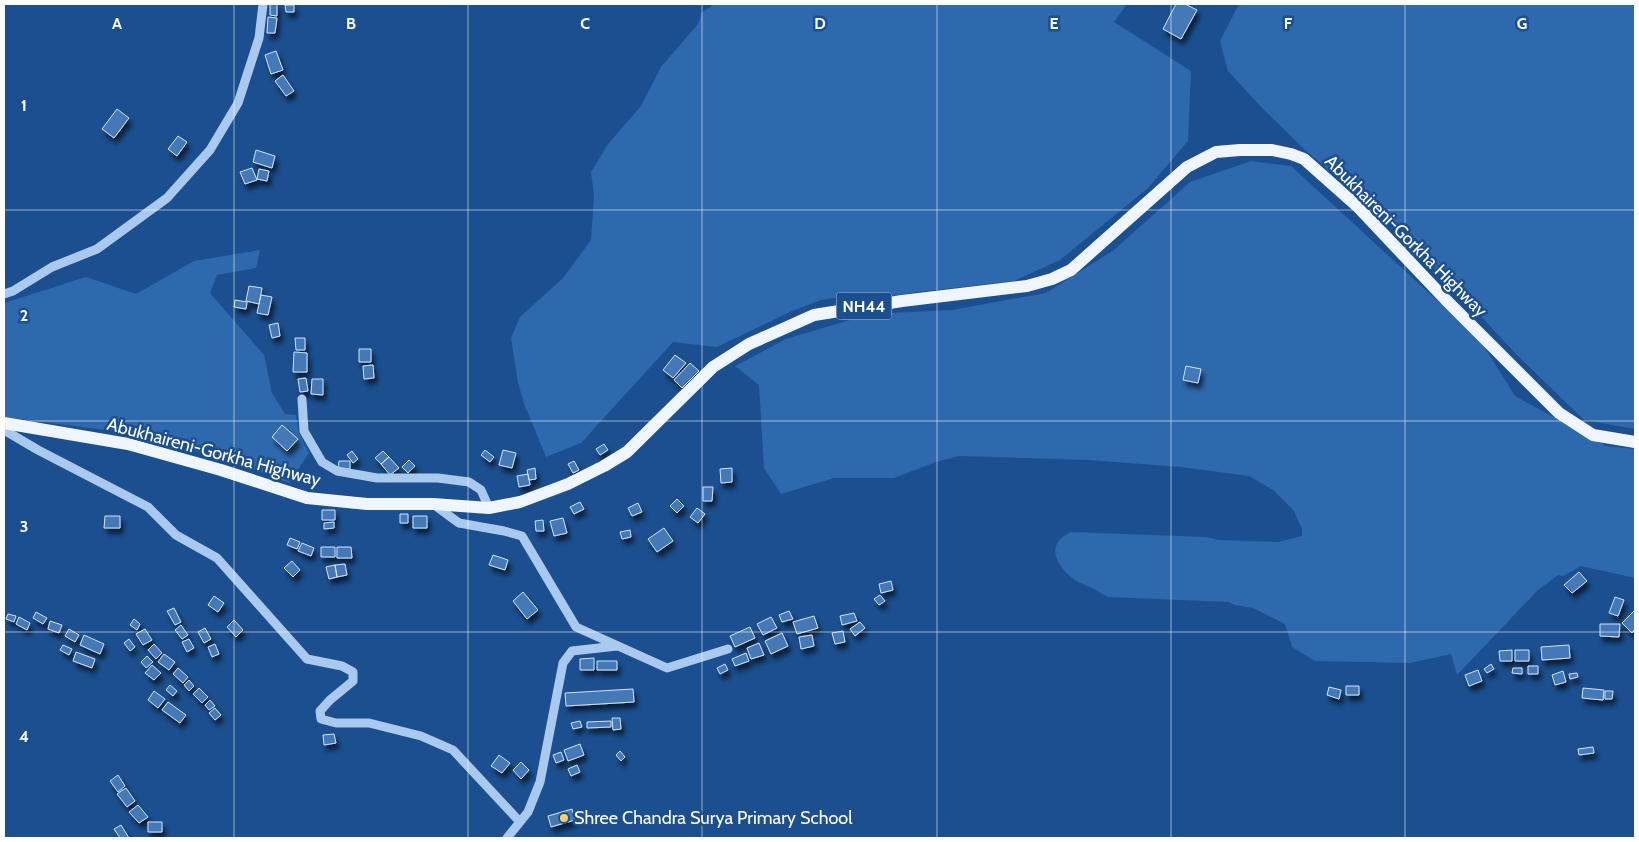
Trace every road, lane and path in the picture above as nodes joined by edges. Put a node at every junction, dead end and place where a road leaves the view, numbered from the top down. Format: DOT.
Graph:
graph roads {
  1 [pos="264,4"];
  2 [pos="4,294"];
  3 [pos="302,399"];
  4 [pos="4,423"];
  5 [pos="4,430"];
  6 [pos="1635,442"];
  7 [pos="433,504"];
  8 [pos="488,508"];
  9 [pos="617,646"];
  10 [pos="728,649"];
  11 [pos="520,822"];
  12 [pos="508,838"];
  1 -- 2 [label="street"];
  3 -- 8 [label="street"];
  4 -- 7 [label="main road, Abukhaireni-Gorkha Highway / NH44"];
  5 -- 11 [label="street"];
  6 -- 8 [label="main road, Abukhaireni-Gorkha Highway / NH44"];
  7 -- 8 [label="main road, Abukhaireni-Gorkha Highway / NH44"];
  7 -- 9 [label="street"];
  9 -- 10 [label="street"];
  9 -- 11 [label="street"];
  11 -- 12 [label="street"];
}
